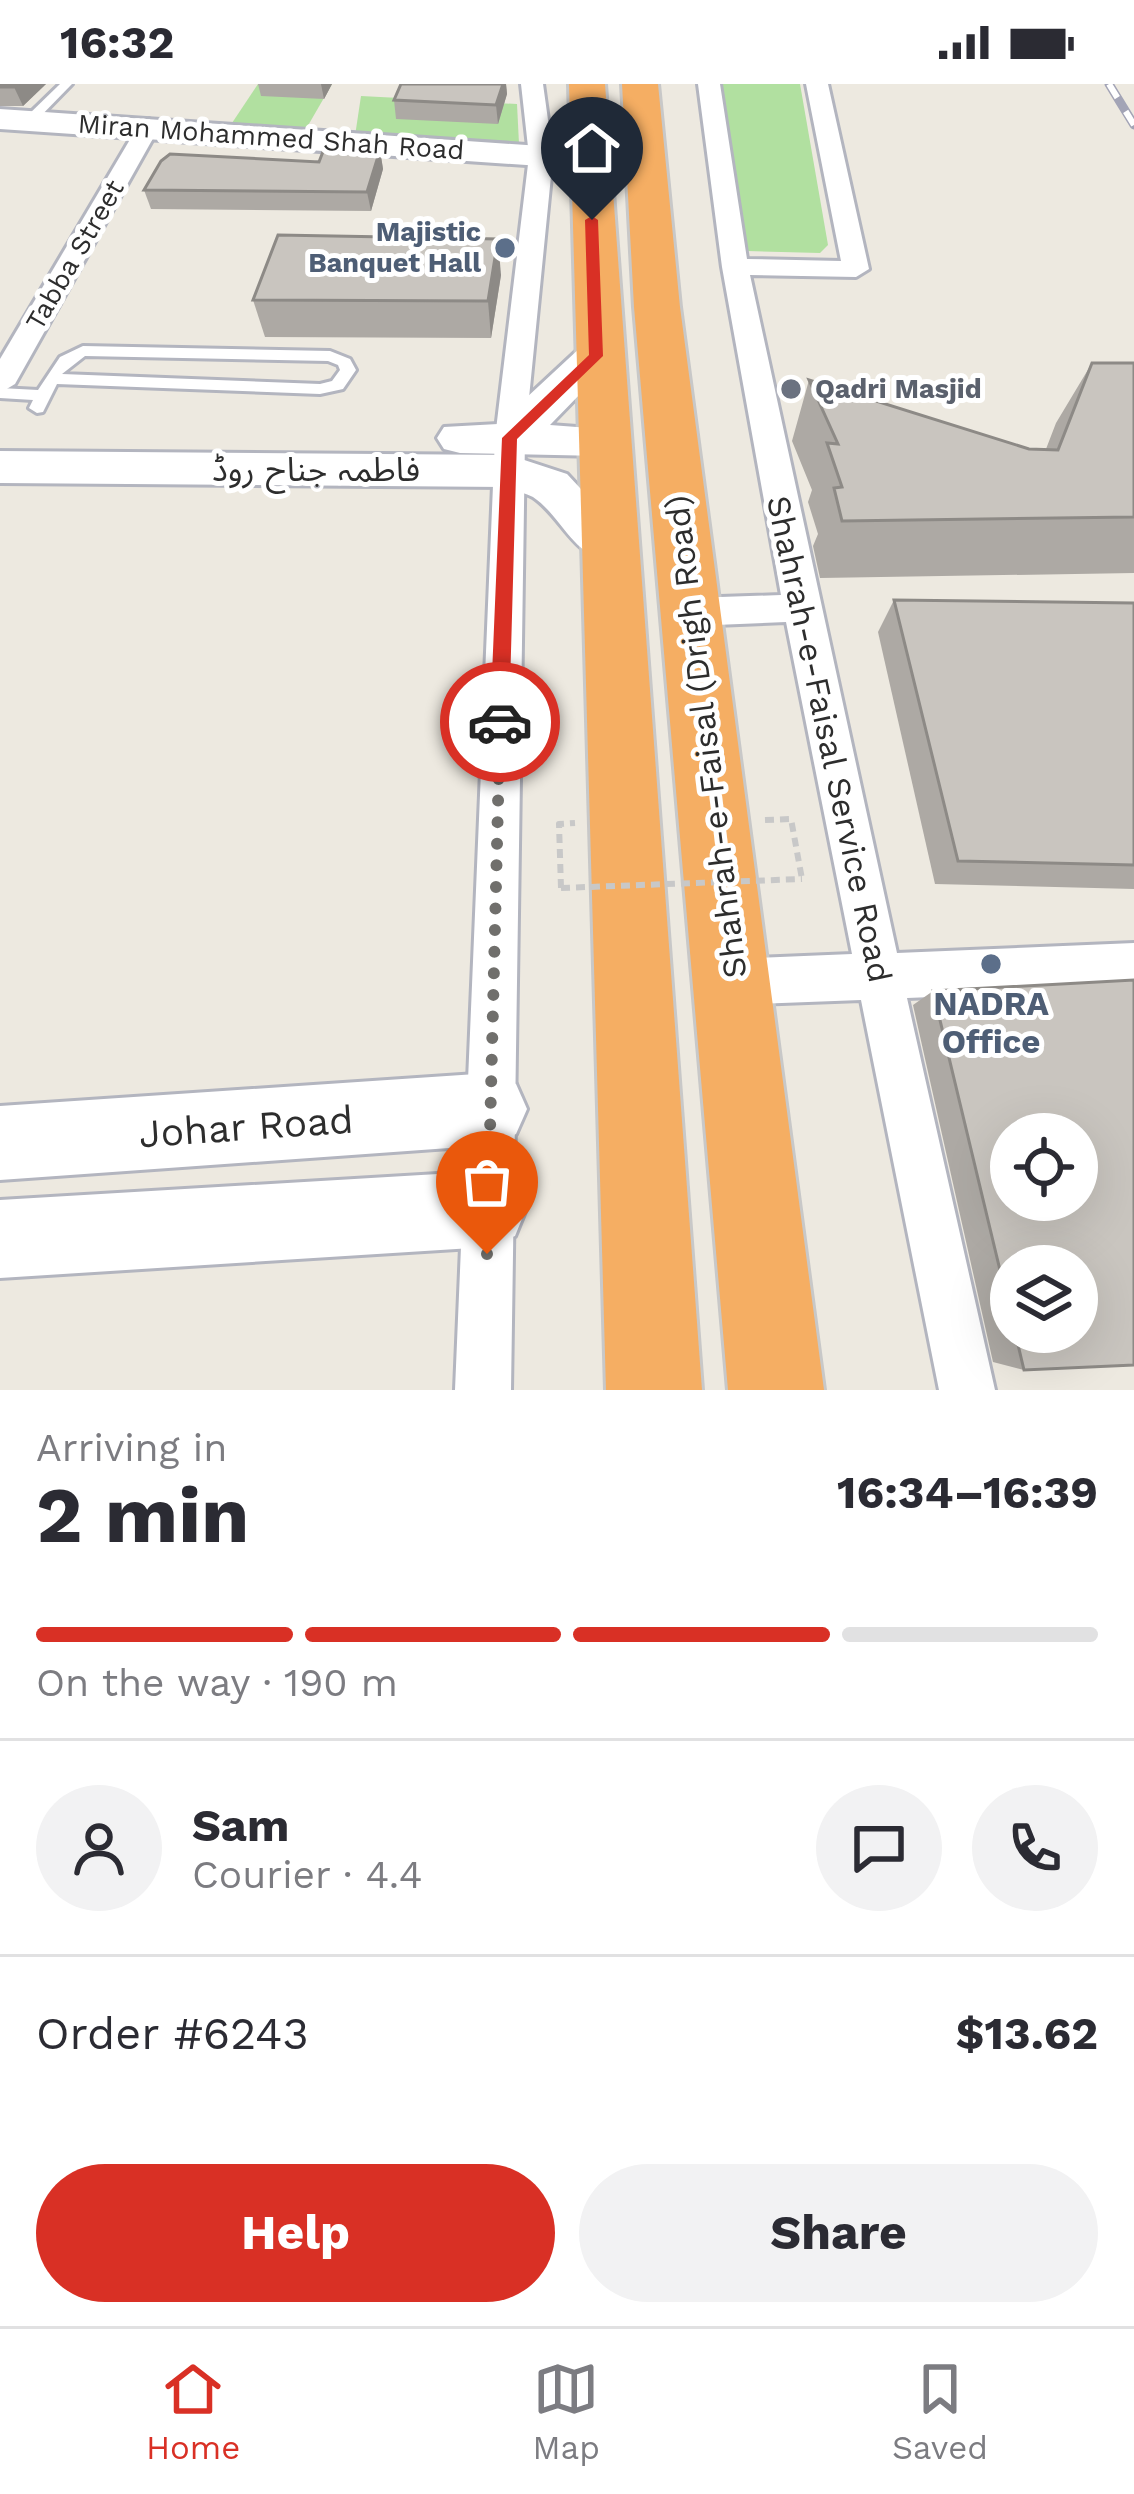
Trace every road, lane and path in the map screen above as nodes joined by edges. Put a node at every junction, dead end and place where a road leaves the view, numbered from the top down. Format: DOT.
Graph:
graph roads {
  1 [pos="66,84"];
  2 [pos="532,84"];
  3 [pos="587,84"];
  4 [pos="640,84"];
  5 [pos="709,84"];
  6 [pos="817,84"];
  7 [pos="9,121"];
  8 [pos="149,126"];
  9 [pos="541,156"];
  10 [pos="735,268"];
  11 [pos="596,356"];
  12 [pos="0,388"];
  13 [pos="44,394"];
  14 [pos="0,440"];
  15 [pos="601,440"];
  16 [pos="509,454"];
  17 [pos="0,467"];
  18 [pos="606,543"];
  19 [pos="801,608"];
  20 [pos="691,612"];
  21 [pos="791,819"];
  22 [pos="559,824"];
  23 [pos="1134,966"];
  24 [pos="879,976"];
  25 [pos="734,982"];
  26 [pos="491,1109"];
  27 [pos="0,1143"];
  28 [pos="488,1209"];
  29 [pos="0,1239"];
  30 [pos="483,1390"];
  31 [pos="654,1390"];
  32 [pos="776,1390"];
  33 [pos="967,1390"];
  1 -- 7 [label="lane"];
  2 -- 9 [label="street"];
  3 -- 11 [label="highway"];
  4 -- 20 [label="highway, Shahrah-e-Faisal (Drigh Road)"];
  5 -- 10 [label="street, Shahrah-e-Faisal Service Road"];
  6 -- 10 [label="street"];
  7 -- 8 [label="street, Miran Mohammed Shah Road"];
  8 -- 9 [label="street, Miran Mohammed Shah Road"];
  8 -- 12 [label="street, Tabba Street"];
  9 -- 16 [label="street"];
  10 -- 19 [label="street, Shahrah-e-Faisal Service Road"];
  11 -- 15 [label="highway"];
  11 -- 16 [label="street"];
  12 -- 13 [label="lane"];
  13 -- 13 [label="lane"];
  14 -- 16 [label="street, فاطمہ جناح روڈ"];
  15 -- 16 [label="street, فاطمہ جناح روڈ"];
  15 -- 18 [label="highway"];
  16 -- 17 [label="street, فاطمہ جناح روڈ"];
  16 -- 18 [label="street, فاطمہ جناح روڈ"];
  16 -- 26 [label="street"];
  18 -- 31 [label="highway"];
  19 -- 20 [label="street"];
  19 -- 24 [label="street, Shahrah-e-Faisal Service Road"];
  20 -- 25 [label="highway, Shahrah-e-Faisal (Drigh Road)"];
  21 -- 22 [label="path, bridge"];
  23 -- 24 [label="street"];
  24 -- 25 [label="street"];
  24 -- 33 [label="street, Shahrah-e-Faisal Service Road"];
  25 -- 32 [label="highway, Shahrah-e-Faisal (Drigh Road)"];
  26 -- 27 [label="street, Johar Road"];
  26 -- 28 [label="street"];
  28 -- 29 [label="street"];
  28 -- 30 [label="street"];
}
